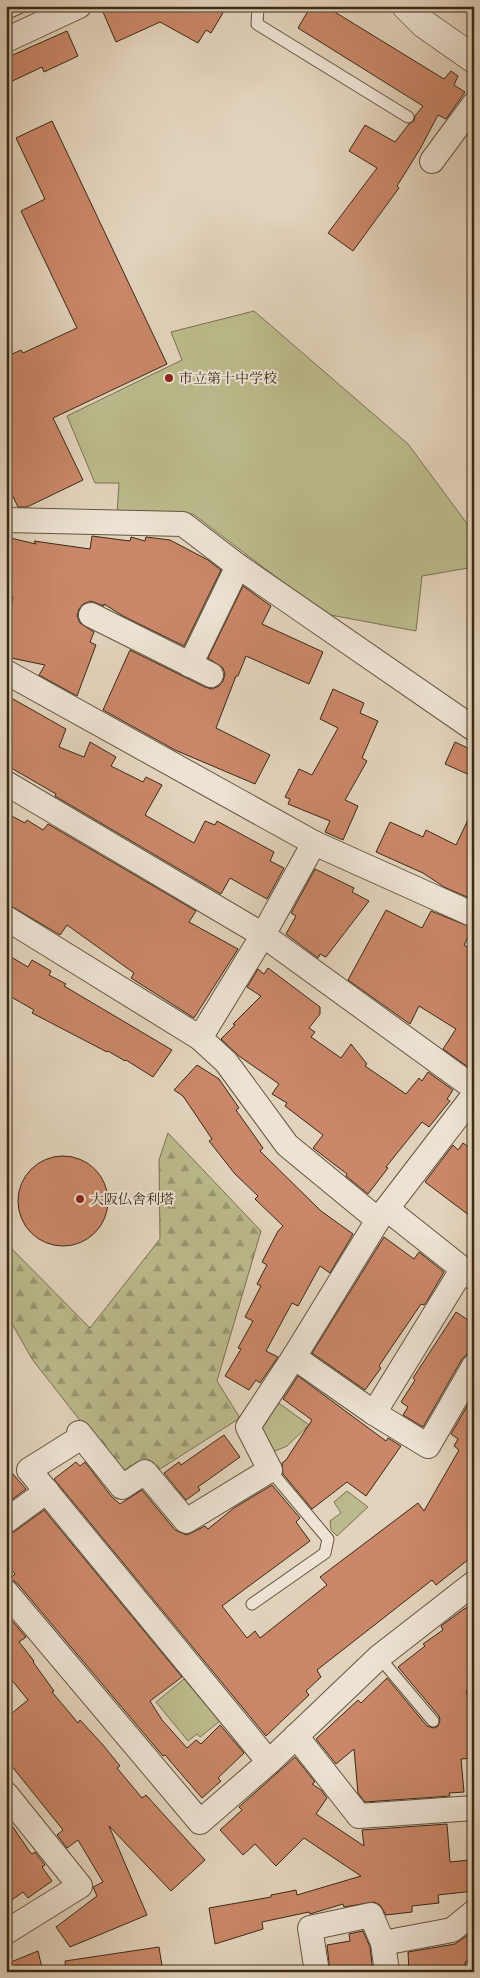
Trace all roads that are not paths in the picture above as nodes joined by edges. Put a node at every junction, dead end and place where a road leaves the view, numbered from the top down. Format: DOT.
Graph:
graph roads {
  1 [pos="23,6"];
  2 [pos="79,6"];
  3 [pos="262,6"];
  4 [pos="406,6"];
  5 [pos="6,14"];
  6 [pos="6,40"];
  7 [pos="473,57"];
  8 [pos="474,104"];
  9 [pos="408,117"];
  10 [pos="432,161"];
  11 [pos="6,520"];
  12 [pos="238,566"];
  13 [pos="91,615"];
  14 [pos="6,672"];
  15 [pos="474,729"];
  16 [pos="6,783"];
  17 [pos="314,843"];
  18 [pos="474,915"];
  19 [pos="6,918"];
  20 [pos="263,935"];
  21 [pos="200,1038"];
  22 [pos="474,1088"];
  23 [pos="474,1095"];
  24 [pos="382,1214"];
  25 [pos="468,1274"];
  26 [pos="294,1356"];
  27 [pos="474,1366"];
  28 [pos="374,1413"];
  29 [pos="270,1470"];
  30 [pos="47,1491"];
  31 [pos="6,1521"];
  32 [pos="474,1583"];
  33 [pos="6,1592"];
  34 [pos="252,1604"];
  35 [pos="379,1657"];
  36 [pos="434,1721"];
  37 [pos="296,1736"];
  38 [pos="270,1762"];
  39 [pos="6,1794"];
  40 [pos="474,1808"];
  41 [pos="474,1912"];
  42 [pos="6,1932"];
  43 [pos="383,1943"];
  44 [pos="317,1972"];
  45 [pos="387,1972"];
  1 -- 5 [label="lane"];
  2 -- 6 [label="street"];
  3 -- 9 [label="lane"];
  4 -- 7 [label="street"];
  8 -- 10 [label="street"];
  11 -- 12 [label="street"];
  12 -- 13 [label="street"];
  12 -- 15 [label="street"];
  14 -- 17 [label="street"];
  16 -- 20 [label="street"];
  17 -- 18 [label="street"];
  17 -- 20 [label="street"];
  19 -- 21 [label="street"];
  20 -- 21 [label="street"];
  20 -- 22 [label="street"];
  21 -- 24 [label="street"];
  23 -- 24 [label="street"];
  24 -- 25 [label="street"];
  24 -- 26 [label="street"];
  25 -- 28 [label="street"];
  26 -- 28 [label="street"];
  26 -- 29 [label="street"];
  27 -- 28 [label="street"];
  29 -- 30 [label="street"];
  29 -- 34 [label="lane"];
  30 -- 31 [label="street"];
  30 -- 38 [label="street"];
  32 -- 35 [label="street"];
  33 -- 38 [label="street"];
  35 -- 36 [label="lane"];
  35 -- 37 [label="street"];
  37 -- 38 [label="street"];
  37 -- 40 [label="street"];
  39 -- 42 [label="street"];
  41 -- 43 [label="street"];
  43 -- 44 [label="street"];
  43 -- 45 [label="street"];
}
